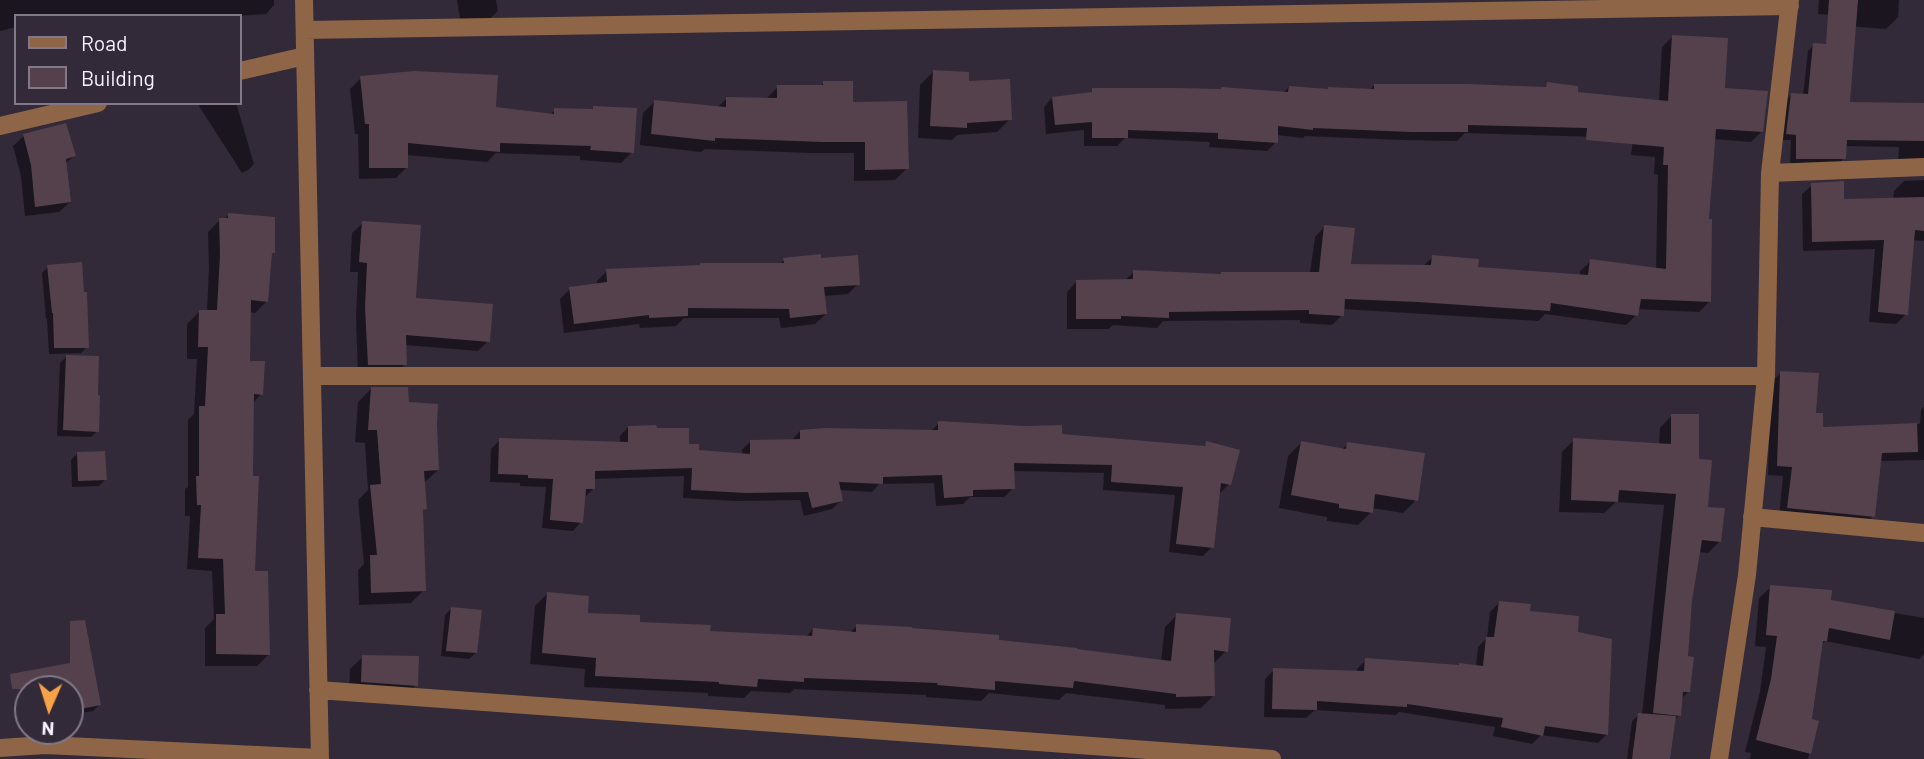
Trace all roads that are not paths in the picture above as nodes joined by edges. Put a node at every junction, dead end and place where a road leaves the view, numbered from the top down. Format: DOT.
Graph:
graph roads {
  1 [pos="304,0"];
  2 [pos="1790,3"];
  3 [pos="305,30"];
  4 [pos="305,55"];
  5 [pos="242,71"];
  6 [pos="90,105"];
  7 [pos="0,126"];
  8 [pos="1924,167"];
  9 [pos="1770,173"];
  10 [pos="312,376"];
  11 [pos="1766,376"];
  12 [pos="1752,517"];
  13 [pos="1924,533"];
  14 [pos="318,690"];
  15 [pos="0,748"];
  16 [pos="320,759"];
  17 [pos="1272,759"];
  18 [pos="1719,759"];
  1 -- 3 [label="street"];
  2 -- 3 [label="street"];
  2 -- 9 [label="street"];
  3 -- 4 [label="street"];
  4 -- 5 [label="street"];
  4 -- 10 [label="street"];
  6 -- 7 [label="street"];
  8 -- 9 [label="street"];
  9 -- 11 [label="street"];
  10 -- 11 [label="street"];
  10 -- 14 [label="street"];
  11 -- 12 [label="street"];
  12 -- 13 [label="street"];
  12 -- 18 [label="street"];
  14 -- 16 [label="street"];
  14 -- 17 [label="street"];
  15 -- 16 [label="street"];
}
